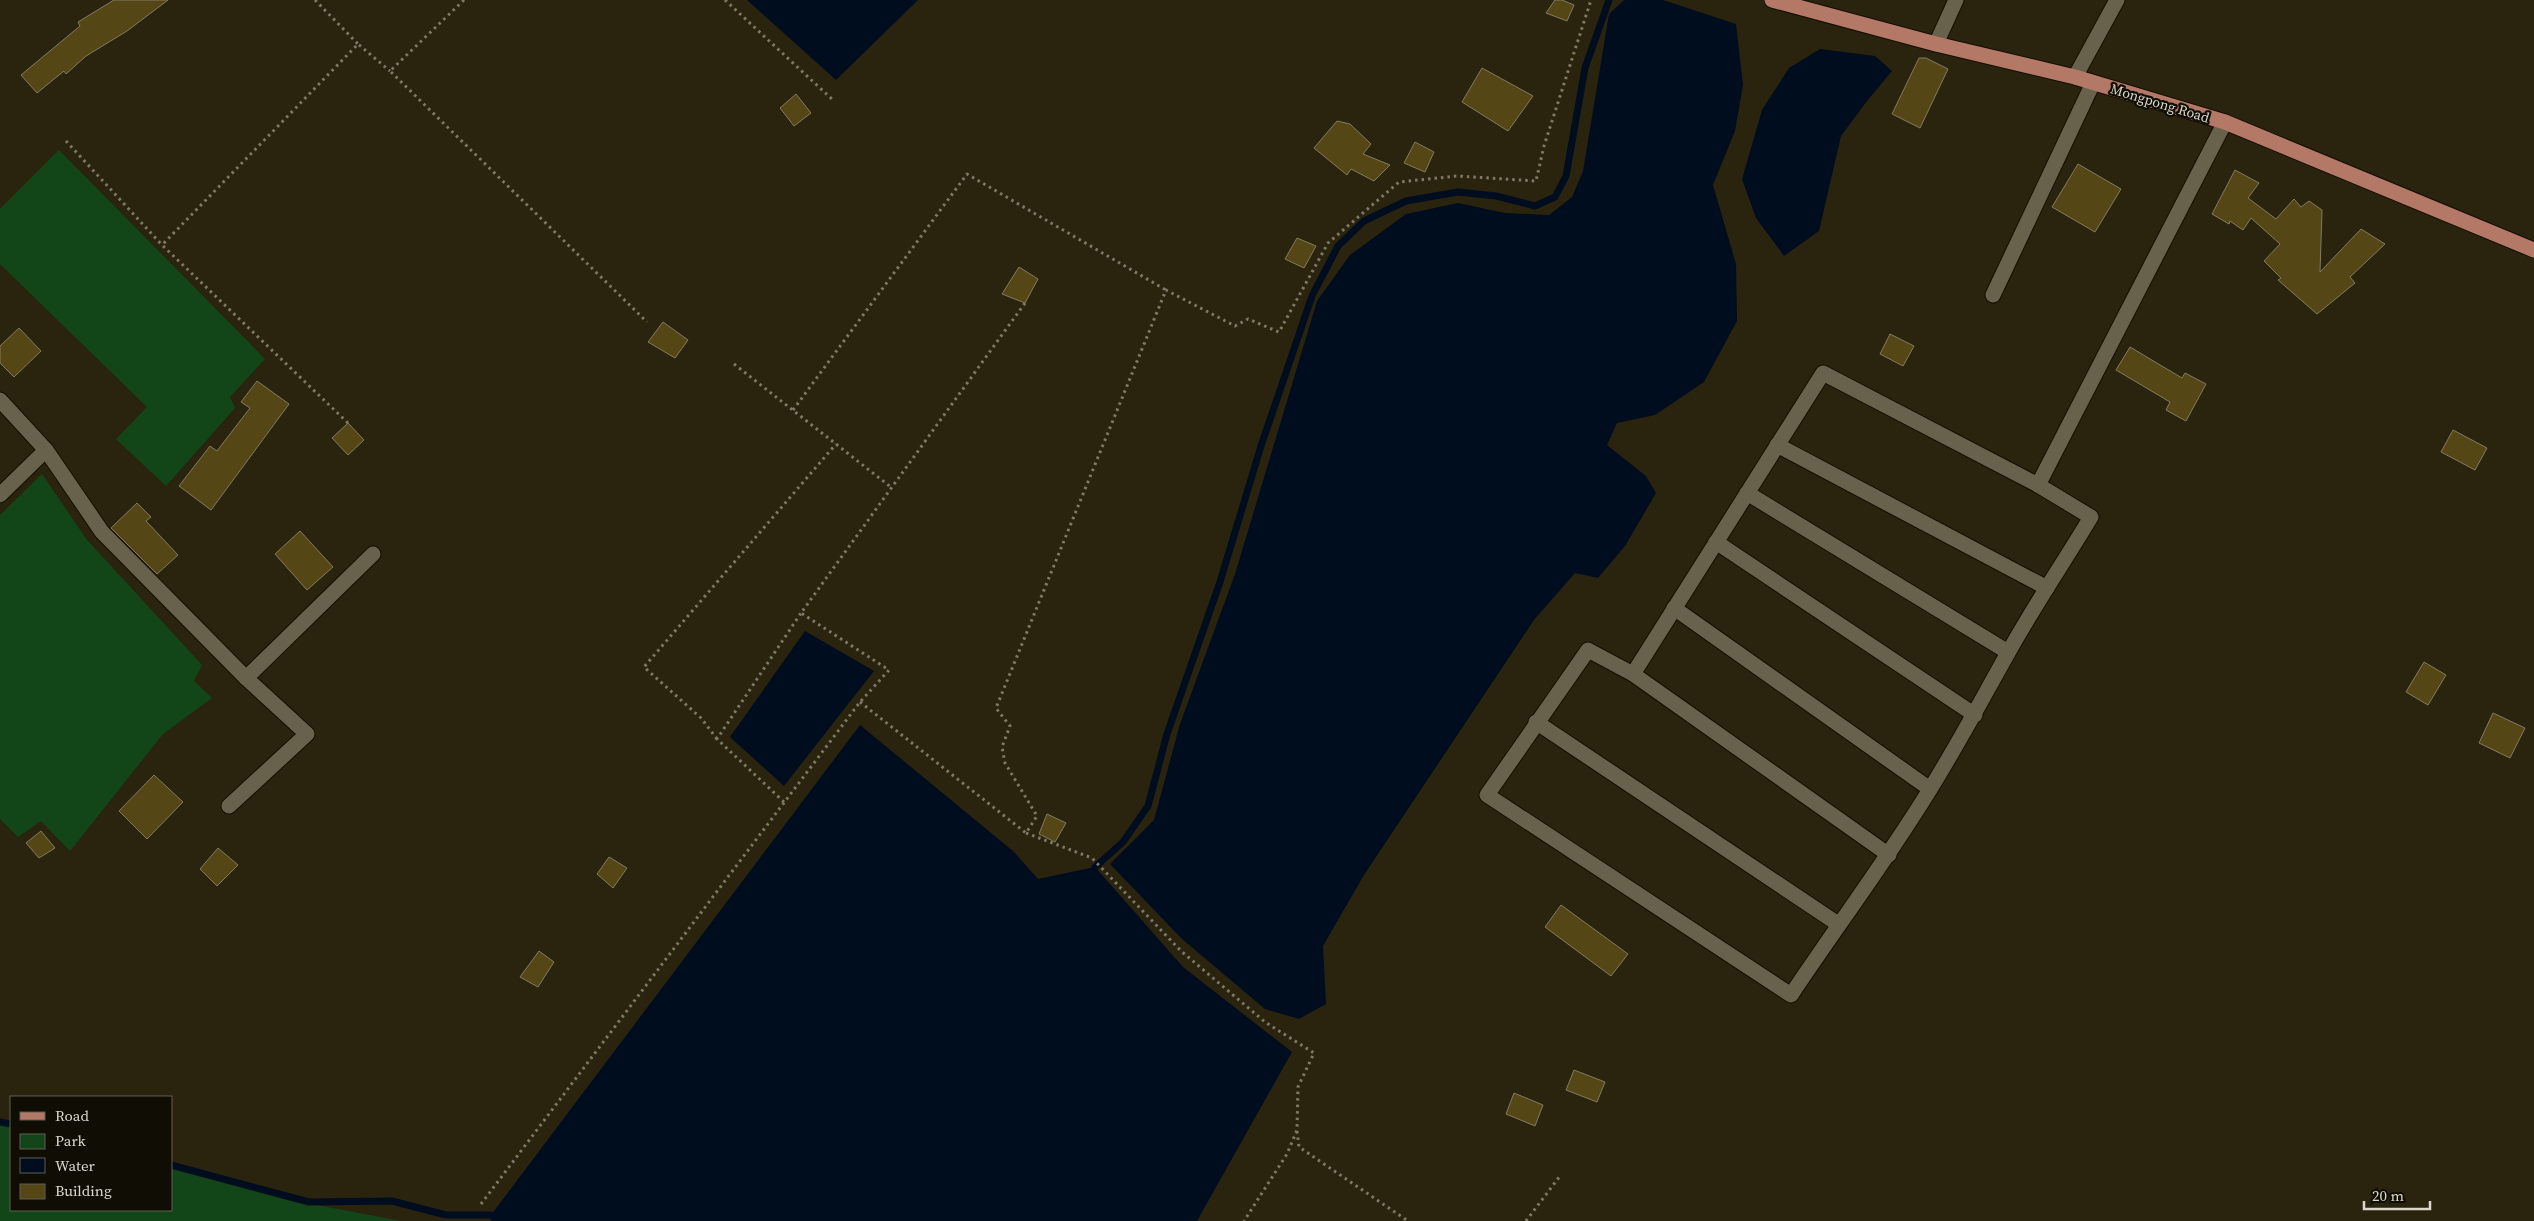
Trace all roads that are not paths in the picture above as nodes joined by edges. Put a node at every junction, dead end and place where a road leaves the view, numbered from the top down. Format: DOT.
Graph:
graph roads {
  1 [pos="1772,0"];
  2 [pos="1956,0"];
  3 [pos="2117,0"];
  4 [pos="1936,44"];
  5 [pos="2075,77"];
  6 [pos="2093,82"];
  7 [pos="2225,122"];
  8 [pos="2534,250"];
  9 [pos="1994,295"];
  10 [pos="0,400"];
  11 [pos="1777,445"];
  12 [pos="46,450"];
  13 [pos="2038,485"];
  14 [pos="1747,492"];
  15 [pos="0,495"];
  16 [pos="1716,542"];
  17 [pos="372,554"];
  18 [pos="2047,588"];
  19 [pos="1674,608"];
  20 [pos="2008,652"];
  21 [pos="1633,674"];
  22 [pos="246,678"];
  23 [pos="1975,715"];
  24 [pos="1536,722"];
  25 [pos="1930,789"];
  26 [pos="229,806"];
  27 [pos="1889,855"];
  28 [pos="1838,924"];
  1 -- 4 [label="main road, Mongpong Road"];
  2 -- 4 [label="street"];
  3 -- 5 [label="street"];
  4 -- 5 [label="main road, Mongpong Road"];
  5 -- 6 [label="main road, Mongpong Road"];
  6 -- 7 [label="main road, Mongpong Road"];
  6 -- 9 [label="street"];
  7 -- 8 [label="main road, Mongpong Road"];
  7 -- 13 [label="street"];
  10 -- 12 [label="street"];
  11 -- 13 [label="street"];
  11 -- 14 [label="street"];
  11 -- 18 [label="street"];
  12 -- 15 [label="street"];
  12 -- 22 [label="street"];
  13 -- 18 [label="street"];
  14 -- 16 [label="street"];
  14 -- 20 [label="street"];
  16 -- 19 [label="street"];
  16 -- 23 [label="street"];
  17 -- 22 [label="street"];
  18 -- 20 [label="street"];
  19 -- 21 [label="street"];
  19 -- 25 [label="street"];
  20 -- 23 [label="street"];
  21 -- 24 [label="street"];
  21 -- 27 [label="street"];
  22 -- 26 [label="street"];
  23 -- 25 [label="street"];
  24 -- 28 [label="street"];
  24 -- 28 [label="street"];
  25 -- 27 [label="street"];
  27 -- 28 [label="street"];
}
